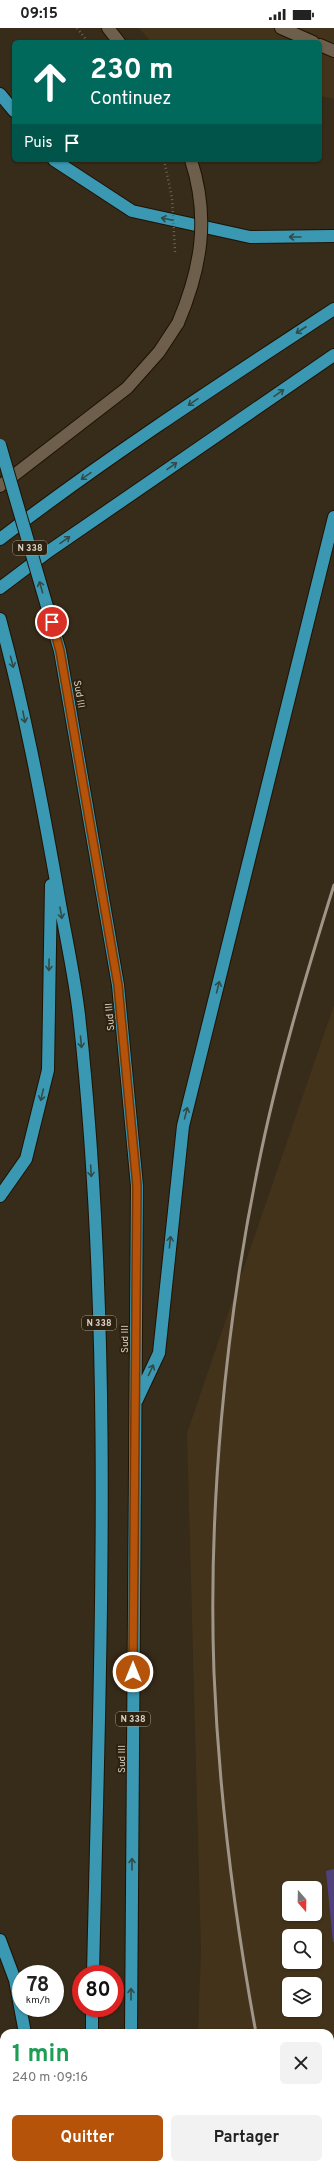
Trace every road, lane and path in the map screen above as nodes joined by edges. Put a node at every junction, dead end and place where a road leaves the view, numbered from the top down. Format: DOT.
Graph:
graph roads {
  1 [pos="77,28"];
  2 [pos="108,28"];
  3 [pos="281,28"];
  4 [pos="86,40"];
  5 [pos="117,40"];
  6 [pos="308,40"];
  7 [pos="322,46"];
  8 [pos="334,51"];
  9 [pos="0,94"];
  10 [pos="12,109"];
  11 [pos="57,162"];
  12 [pos="164,162"];
  13 [pos="193,162"];
  14 [pos="334,236"];
  15 [pos="176,255"];
  16 [pos="334,309"];
  17 [pos="334,355"];
  18 [pos="0,445"];
  19 [pos="0,486"];
  20 [pos="334,517"];
  21 [pos="0,539"];
  22 [pos="0,588"];
  23 [pos="0,619"];
  24 [pos="51,856"];
  25 [pos="0,1196"];
  26 [pos="135,1405"];
  27 [pos="0,1940"];
  28 [pos="93,1965"];
  29 [pos="92,2017"];
  30 [pos="24,2029"];
  31 [pos="92,2029"];
  32 [pos="131,2029"];
  1 -- 4 [label="path"];
  2 -- 5 [label="street"];
  3 -- 6 [label="street"];
  7 -- 8 [label="street"];
  9 -- 10 [label="highway"];
  14 -- 11 [label="highway, one-way"];
  12 -- 15 [label="path, bridge"];
  13 -- 19 [label="street, bridge"];
  16 -- 21 [label="highway, one-way"];
  22 -- 17 [label="highway, one-way"];
  26 -- 18 [label="highway, Sud III / N 338, one-way, bridge"];
  26 -- 20 [label="highway, one-way"];
  23 -- 24 [label="highway, N 338, one-way"];
  24 -- 25 [label="highway, one-way"];
  24 -- 28 [label="highway, N 338, one-way"];
  32 -- 26 [label="highway, Sud III / N 338, one-way"];
  27 -- 30 [label="highway"];
  29 -- 31 [label="highway"];
}
